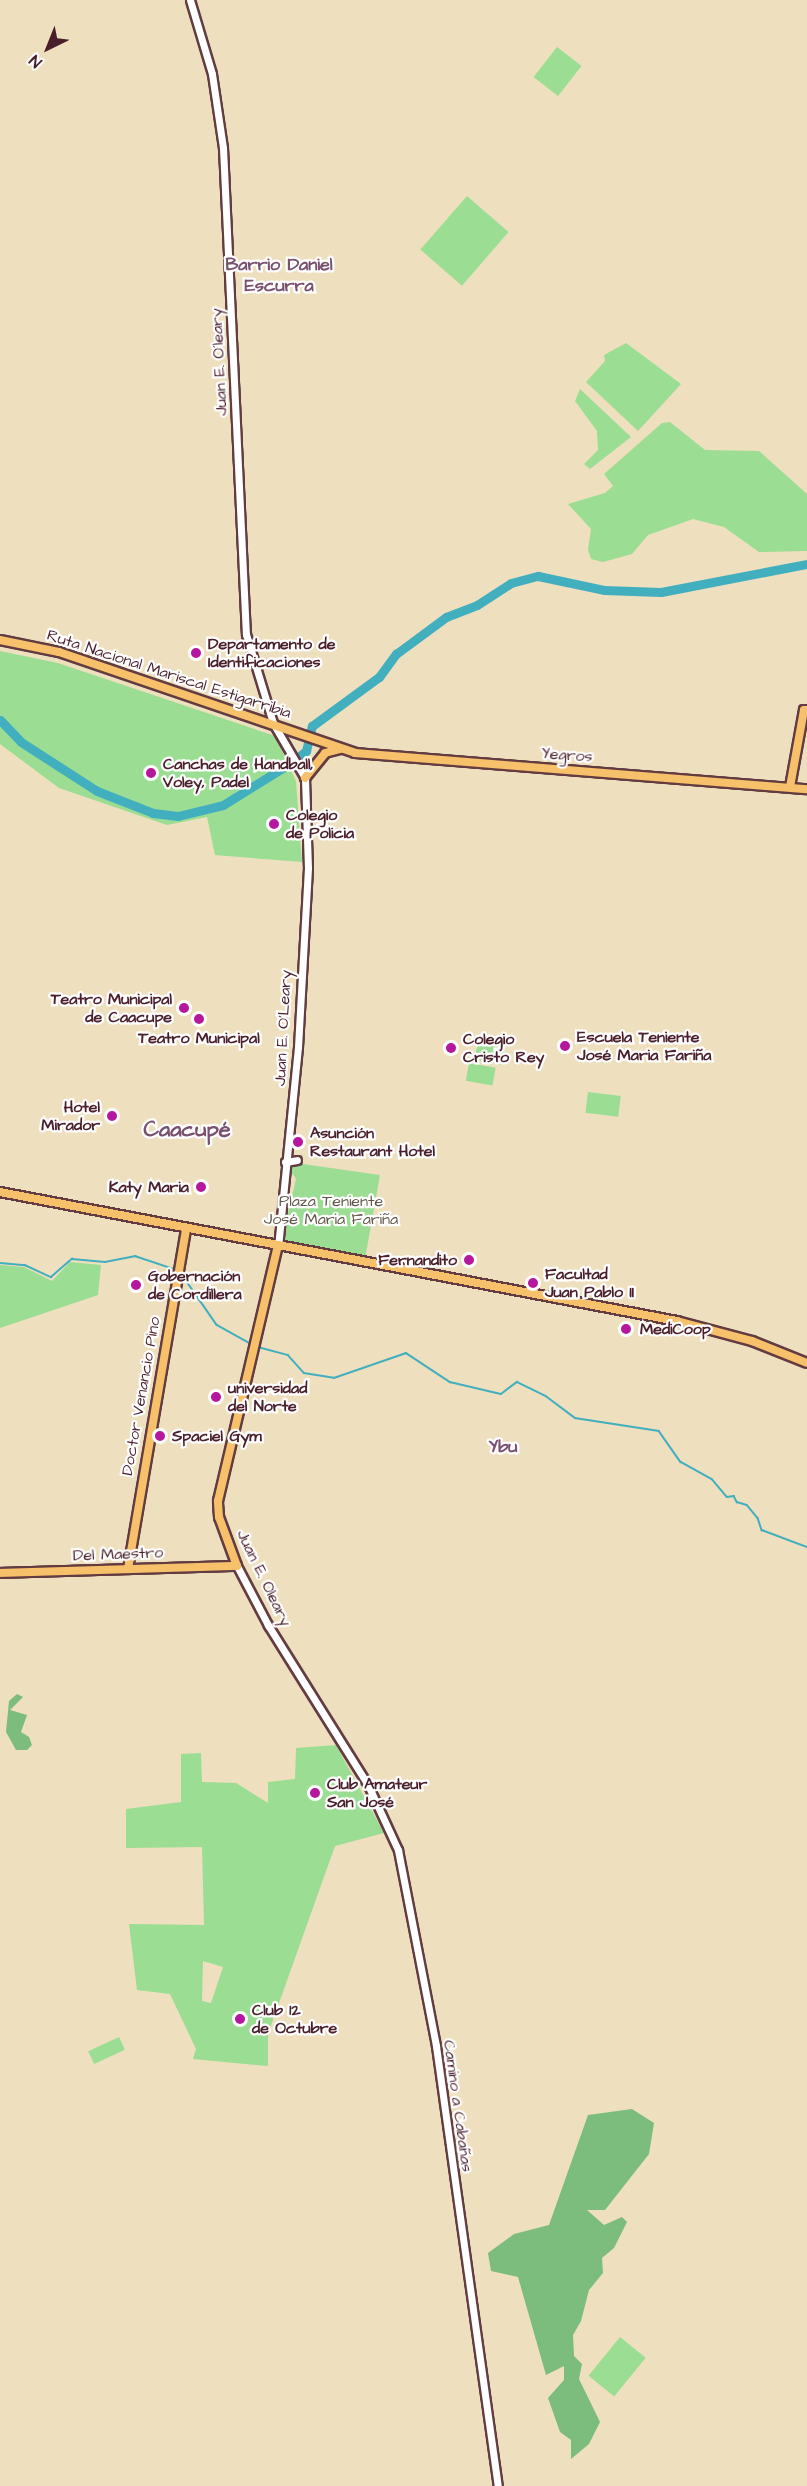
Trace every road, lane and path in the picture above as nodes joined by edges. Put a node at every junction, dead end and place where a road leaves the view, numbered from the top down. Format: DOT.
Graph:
graph roads {
  1 [pos="190,0"];
  2 [pos="0,640"];
  3 [pos="806,710"];
  4 [pos="273,723"];
  5 [pos="326,743"];
  6 [pos="340,749"];
  7 [pos="304,778"];
  8 [pos="790,787"];
  9 [pos="807,789"];
  10 [pos="297,1160"];
  11 [pos="285,1162"];
  12 [pos="0,1192"];
  13 [pos="186,1229"];
  14 [pos="278,1246"];
  15 [pos="255,1340"];
  16 [pos="807,1363"];
  17 [pos="237,1566"];
  18 [pos="128,1569"];
  19 [pos="0,1573"];
  20 [pos="344,1744"];
  21 [pos="498,2486"];
  1 -- 4 [label="street, Juan E. O´leary"];
  2 -- 4 [label="main road, Ruta Nacional Mariscal Estigarribia"];
  3 -- 8 [label="main road"];
  4 -- 5 [label="main road, Ruta Nacional Mariscal Estigarribia"];
  4 -- 7 [label="street, Juan E. O'Leary"];
  5 -- 6 [label="main road, Yegros"];
  6 -- 7 [label="main road"];
  6 -- 8 [label="main road, Yegros"];
  7 -- 11 [label="street, Juan E. O'Leary"];
  8 -- 9 [label="main road, Yegros"];
  10 -- 11 [label="street"];
  11 -- 14 [label="street, Juan E. O'Leary"];
  12 -- 13 [label="main road"];
  13 -- 14 [label="main road"];
  13 -- 18 [label="main road, Doctor Venancio Pino"];
  14 -- 15 [label="main road, Juan E. O'Leary"];
  14 -- 16 [label="main road"];
  15 -- 17 [label="main road, Juan E. Oleary"];
  17 -- 18 [label="main road, Del Maestro"];
  17 -- 20 [label="street, Juan E. Oleary"];
  18 -- 19 [label="main road, Del Maestro"];
  20 -- 21 [label="street, Camino a Cabañas"];
}
